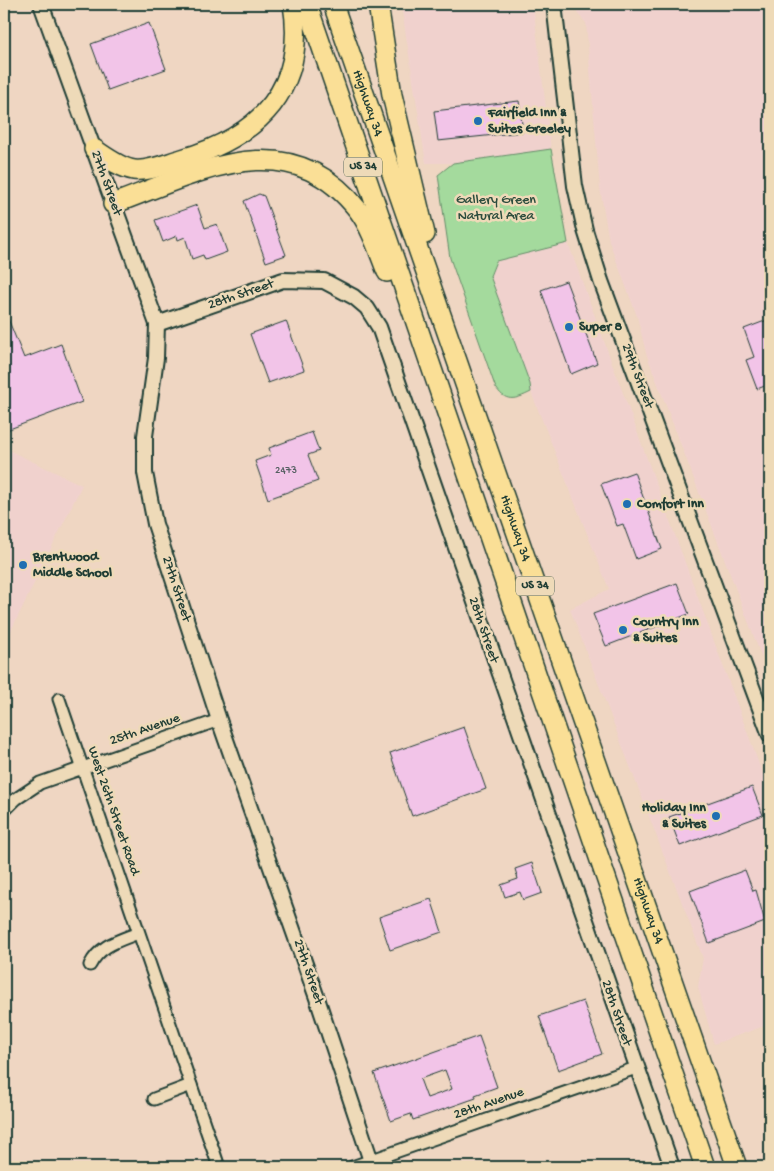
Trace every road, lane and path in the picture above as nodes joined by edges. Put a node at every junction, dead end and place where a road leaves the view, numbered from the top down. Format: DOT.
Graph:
graph roads {
  1 [pos="41,4"];
  2 [pos="292,4"];
  3 [pos="307,4"];
  4 [pos="333,4"];
  5 [pos="378,4"];
  6 [pos="554,4"];
  7 [pos="94,150"];
  8 [pos="193,156"];
  9 [pos="111,198"];
  10 [pos="157,324"];
  11 [pos="419,330"];
  12 [pos="450,340"];
  13 [pos="59,699"];
  14 [pos="219,720"];
  15 [pos="770,735"];
  16 [pos="82,768"];
  17 [pos="4,811"];
  18 [pos="138,933"];
  19 [pos="90,966"];
  20 [pos="636,1068"];
  21 [pos="191,1085"];
  22 [pos="154,1098"];
  23 [pos="372,1164"];
  24 [pos="220,1167"];
  25 [pos="352,1167"];
  26 [pos="672,1167"];
  27 [pos="705,1167"];
  28 [pos="737,1167"];
  1 -- 7 [label="street, 27th Street"];
  2 -- 8 [label="highway"];
  3 -- 11 [label="highway, Highway 34 / US 34"];
  4 -- 12 [label="highway, Highway 34 / US 34"];
  5 -- 12 [label="highway"];
  6 -- 15 [label="street, 29th Street"];
  7 -- 8 [label="highway"];
  7 -- 9 [label="street, 27th Street"];
  8 -- 9 [label="highway"];
  9 -- 10 [label="street, 27th Street"];
  9 -- 11 [label="highway"];
  10 -- 14 [label="street, 27th Street"];
  10 -- 20 [label="street, 28th Street"];
  11 -- 27 [label="highway, Highway 34 / US 34"];
  12 -- 28 [label="highway, Highway 34 / US 34"];
  13 -- 16 [label="street, West 26th Street Road"];
  14 -- 16 [label="street, 25th Avenue"];
  14 -- 23 [label="street, 27th Street"];
  16 -- 17 [label="street, 25th Avenue"];
  16 -- 18 [label="street, West 26th Street Road"];
  18 -- 19 [label="street"];
  18 -- 21 [label="street, West 26th Street Road"];
  20 -- 23 [label="street, 28th Avenue"];
  20 -- 26 [label="street, 28th Street"];
  21 -- 22 [label="street"];
  21 -- 24 [label="street, West 26th Street Road"];
  23 -- 25 [label="street, 28th Avenue"];
}
